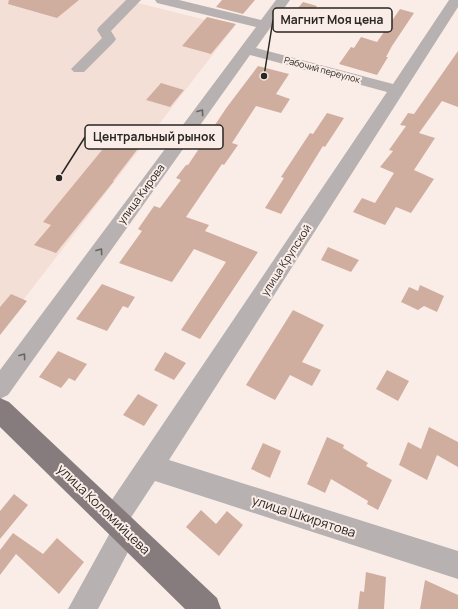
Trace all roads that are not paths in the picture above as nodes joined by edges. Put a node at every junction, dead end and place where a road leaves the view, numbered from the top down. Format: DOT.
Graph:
graph roads {
  1 [pos="134,0"];
  2 [pos="162,0"];
  3 [pos="283,0"];
  4 [pos="456,0"];
  5 [pos="265,25"];
  6 [pos="247,50"];
  7 [pos="79,69"];
  8 [pos="398,90"];
  9 [pos="0,388"];
  10 [pos="0,410"];
  11 [pos="150,467"];
  12 [pos="120,525"];
  13 [pos="458,565"];
  14 [pos="82,609"];
  15 [pos="206,609"];
  1 -- 7 [label="street"];
  2 -- 5 [label="street"];
  3 -- 5 [label="street, улица Кирова"];
  4 -- 8 [label="street, улица Крупской"];
  5 -- 6 [label="street, улица Кирова"];
  6 -- 8 [label="street, Рабочий переулок"];
  9 -- 6 [label="street, улица Кирова, one-way"];
  8 -- 11 [label="street, улица Крупской"];
  10 -- 12 [label="main road, улица Коломийцева"];
  11 -- 12 [label="street, улица Крупской"];
  11 -- 13 [label="street, улица Шкирятова"];
  12 -- 14 [label="street, улица Крупской"];
  12 -- 15 [label="main road, улица Коломийцева"];
}
